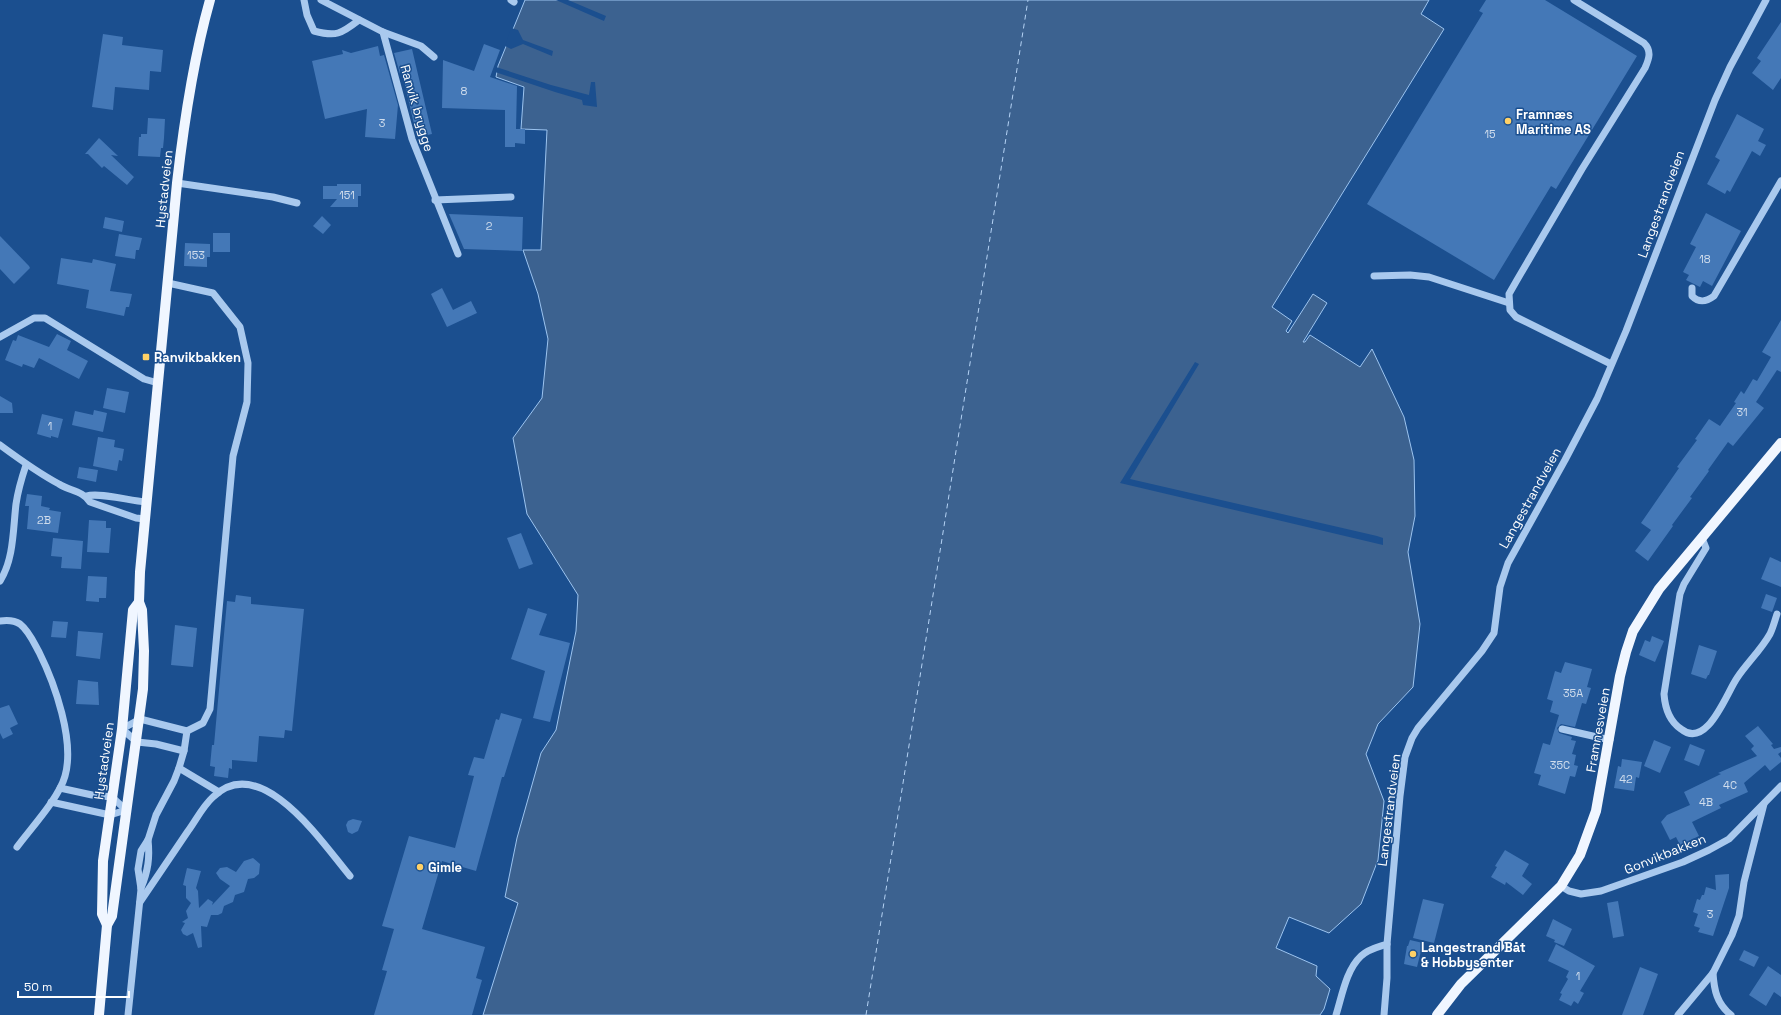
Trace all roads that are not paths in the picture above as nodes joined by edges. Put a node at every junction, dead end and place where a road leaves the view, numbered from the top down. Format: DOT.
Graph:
graph roads {
  1 [pos="210,0"];
  2 [pos="304,0"];
  3 [pos="321,0"];
  4 [pos="1574,0"];
  5 [pos="1766,0"];
  6 [pos="359,20"];
  7 [pos="383,32"];
  8 [pos="434,57"];
  9 [pos="1781,181"];
  10 [pos="177,183"];
  11 [pos="511,197"];
  12 [pos="435,200"];
  13 [pos="297,203"];
  14 [pos="458,254"];
  15 [pos="1374,276"];
  16 [pos="168,283"];
  17 [pos="1692,288"];
  18 [pos="1509,303"];
  19 [pos="0,337"];
  20 [pos="1611,364"];
  21 [pos="158,383"];
  22 [pos="1781,443"];
  23 [pos="0,444"];
  24 [pos="26,465"];
  25 [pos="86,496"];
  26 [pos="146,502"];
  27 [pos="145,519"];
  28 [pos="1702,538"];
  29 [pos="0,581"];
  30 [pos="139,602"];
  31 [pos="1777,614"];
  32 [pos="0,621"];
  33 [pos="140,719"];
  34 [pos="122,729"];
  35 [pos="1562,729"];
  36 [pos="187,731"];
  37 [pos="1610,740"];
  38 [pos="137,742"];
  39 [pos="184,751"];
  40 [pos="179,768"];
  41 [pos="1781,786"];
  42 [pos="60,788"];
  43 [pos="218,792"];
  44 [pos="112,797"];
  45 [pos="51,802"];
  46 [pos="1764,804"];
  47 [pos="126,810"];
  48 [pos="110,815"];
  49 [pos="17,847"];
  50 [pos="350,876"];
  51 [pos="1561,886"];
  52 [pos="139,904"];
  53 [pos="107,925"];
  54 [pos="1387,944"];
  55 [pos="1713,973"];
  56 [pos="99,1015"];
  57 [pos="128,1015"];
  58 [pos="1336,1015"];
  59 [pos="1384,1015"];
  60 [pos="1437,1015"];
  61 [pos="1678,1015"];
  62 [pos="1731,1015"];
  1 -- 10 [label="main road, Hystadveien"];
  2 -- 6 [label="street"];
  3 -- 6 [label="street"];
  4 -- 18 [label="street"];
  5 -- 20 [label="street, Langestrandveien"];
  6 -- 7 [label="street"];
  7 -- 8 [label="street"];
  7 -- 12 [label="street, Ranvik brygge"];
  9 -- 17 [label="street"];
  10 -- 13 [label="street"];
  10 -- 16 [label="main road, Hystadveien"];
  11 -- 12 [label="street"];
  12 -- 14 [label="street, Ranvik brygge"];
  15 -- 18 [label="street"];
  16 -- 21 [label="main road, Hystadveien"];
  16 -- 36 [label="street"];
  18 -- 20 [label="street"];
  19 -- 21 [label="street"];
  20 -- 54 [label="street, Langestrandveien"];
  21 -- 26 [label="main road, Hystadveien"];
  22 -- 28 [label="main road, Framnesveien"];
  23 -- 24 [label="street"];
  24 -- 25 [label="street"];
  24 -- 29 [label="street"];
  25 -- 26 [label="street"];
  25 -- 27 [label="street"];
  26 -- 27 [label="main road, Hystadveien"];
  27 -- 30 [label="main road, Hystadveien"];
  28 -- 31 [label="street"];
  28 -- 37 [label="main road, Framnesveien"];
  30 -- 33 [label="main road, Hystadveien"];
  30 -- 34 [label="main road, Hystadveien"];
  32 -- 42 [label="street"];
  33 -- 34 [label="street"];
  33 -- 36 [label="street"];
  33 -- 38 [label="main road, Hystadveien"];
  34 -- 38 [label="street"];
  34 -- 44 [label="main road, Hystadveien"];
  35 -- 37 [label="street"];
  36 -- 39 [label="street"];
  37 -- 51 [label="main road, Framnesveien"];
  38 -- 39 [label="street"];
  38 -- 47 [label="main road, Hystadveien"];
  39 -- 40 [label="street"];
  40 -- 43 [label="street"];
  40 -- 52 [label="street"];
  41 -- 46 [label="street, Gonvikbakken"];
  42 -- 44 [label="street"];
  42 -- 45 [label="street"];
  43 -- 50 [label="street"];
  43 -- 52 [label="street"];
  44 -- 47 [label="street"];
  44 -- 48 [label="main road, Hystadveien"];
  45 -- 48 [label="street"];
  45 -- 49 [label="street"];
  46 -- 51 [label="street, Gonvikbakken"];
  46 -- 55 [label="street, Gonvikbakken"];
  47 -- 48 [label="street"];
  47 -- 53 [label="main road, Hystadveien"];
  48 -- 53 [label="main road, Hystadveien"];
  51 -- 60 [label="main road, Framnesveien"];
  52 -- 57 [label="street"];
  53 -- 56 [label="main road, Hystadveien"];
  54 -- 58 [label="street"];
  54 -- 59 [label="street, Langestrandveien"];
  55 -- 61 [label="street, Gonvikbakken"];
  55 -- 62 [label="street"];
}
